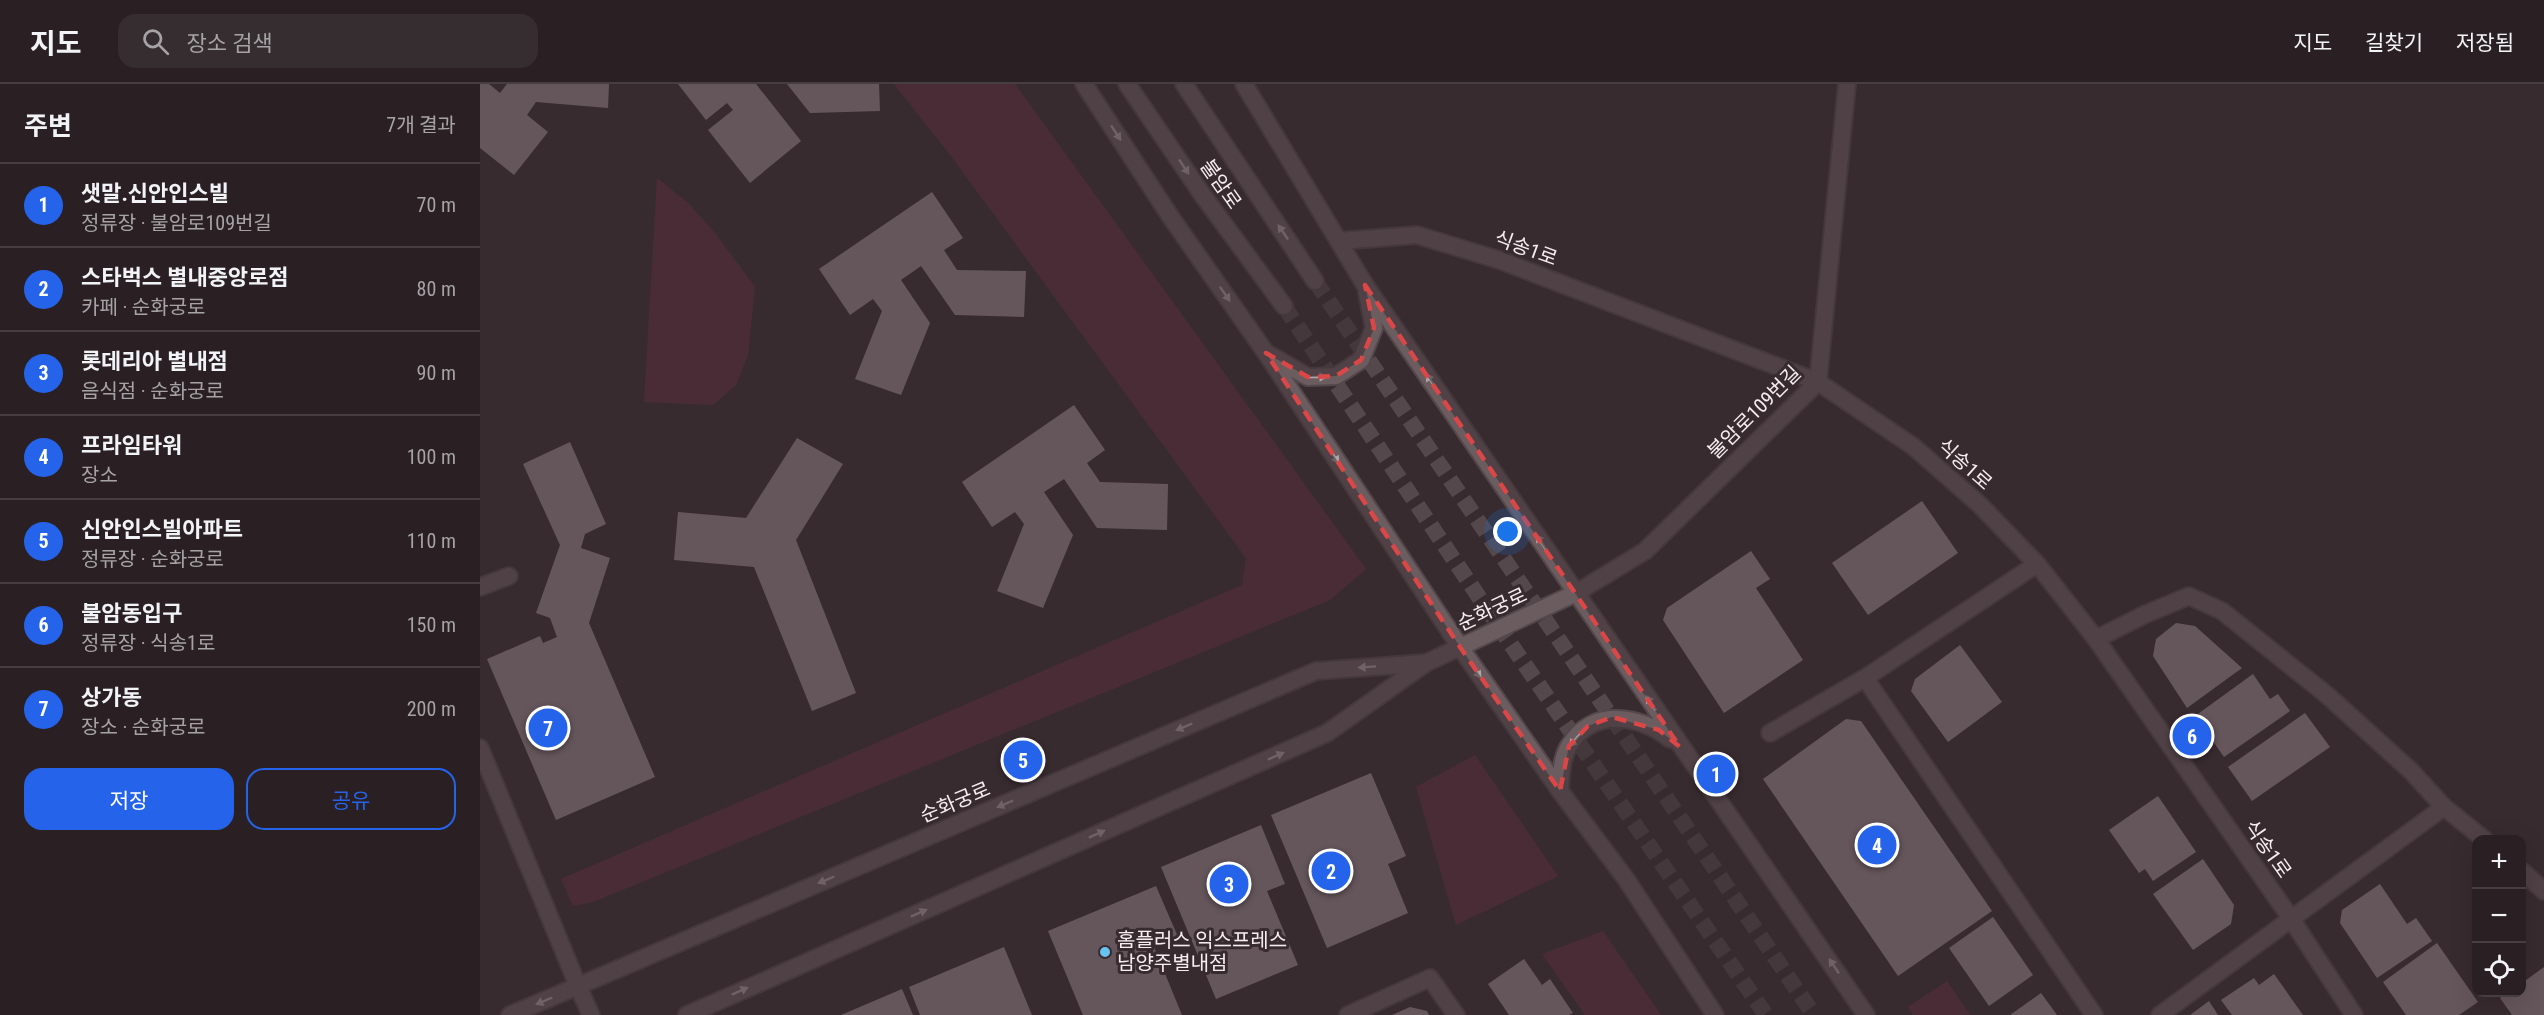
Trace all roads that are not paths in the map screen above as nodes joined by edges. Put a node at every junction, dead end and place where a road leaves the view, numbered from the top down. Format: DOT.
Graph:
graph roads {
  1 [pos="1084,84"];
  2 [pos="1127,84"];
  3 [pos="1184,84"];
  4 [pos="1244,84"];
  5 [pos="1847,84"];
  6 [pos="1339,241"];
  7 [pos="1315,280"];
  8 [pos="1365,285"];
  9 [pos="1284,306"];
  10 [pos="1266,353"];
  11 [pos="1818,382"];
  12 [pos="2037,564"];
  13 [pos="509,576"];
  14 [pos="480,587"];
  15 [pos="1576,593"];
  16 [pos="2096,639"];
  17 [pos="1460,647"];
  18 [pos="1426,663"];
  19 [pos="1865,678"];
  20 [pos="1770,733"];
  21 [pos="1680,747"];
  22 [pos="480,748"];
  23 [pos="1560,791"];
  24 [pos="2444,807"];
  25 [pos="2479,835"];
  26 [pos="2526,875"];
  27 [pos="2544,891"];
  28 [pos="2290,917"];
  29 [pos="578,986"];
  30 [pos="510,1015"];
  31 [pos="591,1015"];
  32 [pos="687,1015"];
  33 [pos="1348,1015"];
  34 [pos="1456,1015"];
  35 [pos="1715,1015"];
  36 [pos="1866,1015"];
  37 [pos="2094,1015"];
  38 [pos="2160,1015"];
  39 [pos="2354,1015"];
  1 -- 10 [label="street, one-way"];
  2 -- 9 [label="street, 불암로, one-way"];
  7 -- 3 [label="street, 불암로, one-way"];
  4 -- 6 [label="street"];
  5 -- 11 [label="street, 불암로109번길"];
  6 -- 8 [label="street"];
  6 -- 11 [label="street, 식송1로"];
  10 -- 8 [label="street, one-way"];
  15 -- 8 [label="street, one-way"];
  10 -- 17 [label="street, one-way"];
  11 -- 12 [label="street, 식송1로"];
  11 -- 15 [label="street, 불암로109번길"];
  12 -- 16 [label="street, 식송1로"];
  12 -- 19 [label="street"];
  13 -- 14 [label="street"];
  15 -- 17 [label="street, 순화궁로"];
  21 -- 15 [label="street, one-way"];
  16 -- 24 [label="street"];
  16 -- 28 [label="street, 식송1로"];
  17 -- 18 [label="street, 순화궁로"];
  17 -- 23 [label="street, one-way"];
  18 -- 29 [label="street, 순화궁로, one-way"];
  32 -- 18 [label="street, 순화궁로, one-way"];
  19 -- 20 [label="street"];
  19 -- 37 [label="street"];
  21 -- 23 [label="street, one-way"];
  36 -- 21 [label="street, one-way"];
  22 -- 29 [label="street"];
  23 -- 35 [label="street"];
  24 -- 25 [label="street"];
  24 -- 28 [label="street"];
  26 -- 27 [label="street"];
  28 -- 38 [label="street"];
  28 -- 39 [label="street, 식송1로"];
  29 -- 30 [label="street, 순화궁로, one-way"];
  29 -- 31 [label="street"];
  33 -- 34 [label="street"];
}
